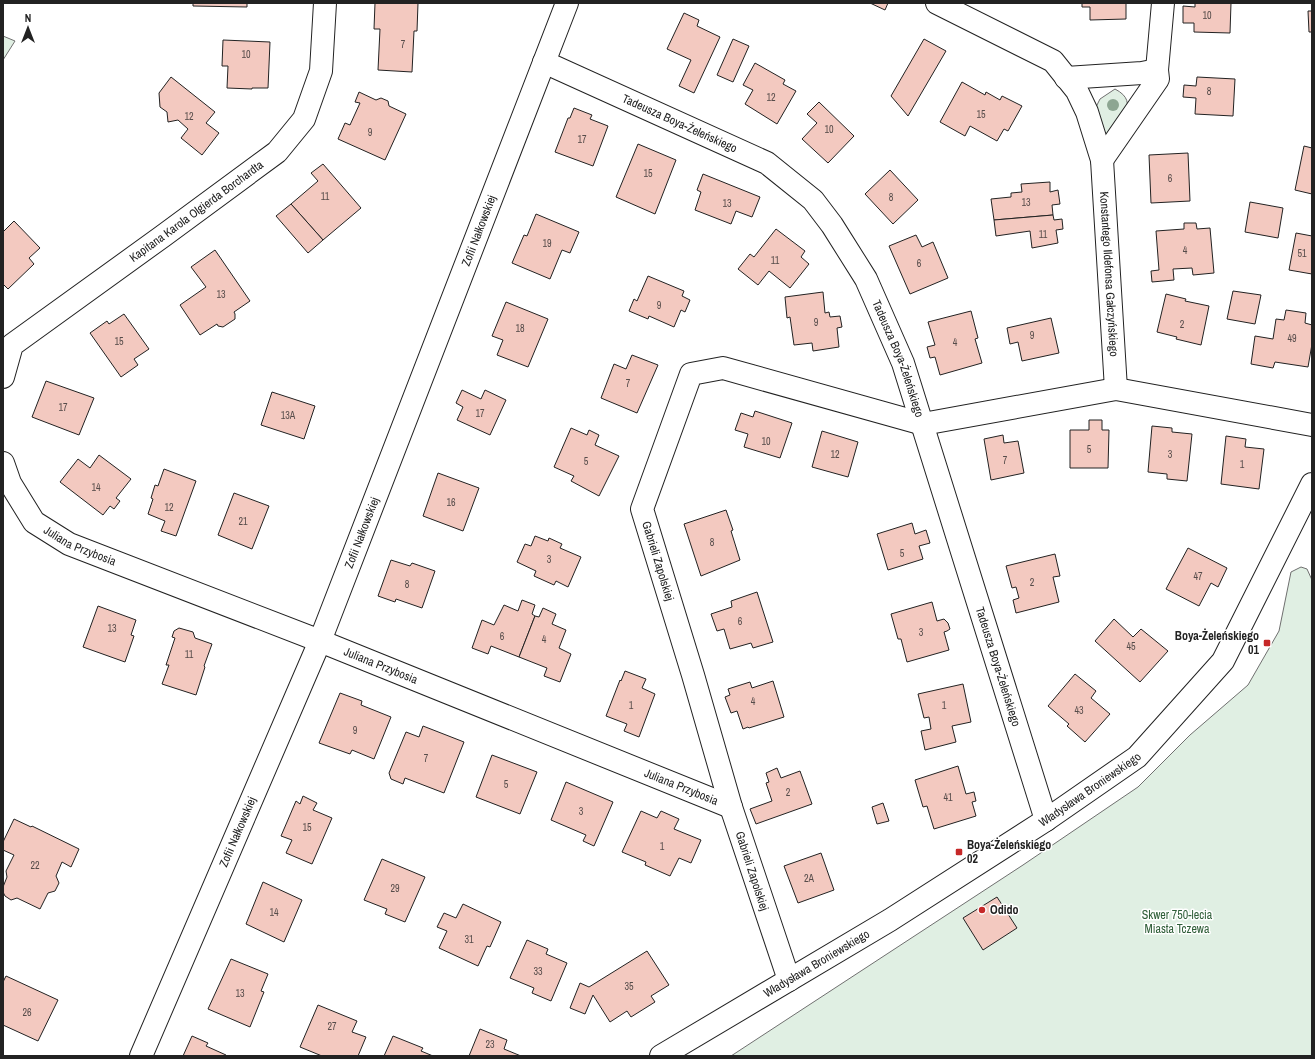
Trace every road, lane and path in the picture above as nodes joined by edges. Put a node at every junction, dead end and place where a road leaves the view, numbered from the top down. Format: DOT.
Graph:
graph roads {
  1 [pos="325,3"];
  2 [pos="567,3"];
  3 [pos="938,3"];
  4 [pos="1163,3"];
  5 [pos="544,62"];
  6 [pos="1157,70"];
  7 [pos="1066,78"];
  8 [pos="1102,160"];
  9 [pos="3,377"];
  10 [pos="1116,389"];
  11 [pos="923,424"];
  12 [pos="1312,425"];
  13 [pos="3,463"];
  14 [pos="1312,484"];
  15 [pos="320,641"];
  16 [pos="731,806"];
  17 [pos="1046,820"];
  18 [pos="789,980"];
  19 [pos="141,1056"];
  20 [pos="661,1056"];
  1 -- 9 [label="street, Kapitana Karola Olgierda Borchardta"];
  2 -- 5 [label="street, Zofii Nałkowskiej"];
  3 -- 7 [label="street, Konstantego Ildefonsa Gałczyńskiego"];
  4 -- 6 [label="street"];
  5 -- 11 [label="street, Tadeusza Boya-Żeleńskiego"];
  5 -- 15 [label="street, Zofii Nałkowskiej"];
  6 -- 7 [label="street"];
  6 -- 8 [label="street"];
  7 -- 8 [label="street, Konstantego Ildefonsa Gałczyńskiego"];
  8 -- 10 [label="street, Konstantego Ildefonsa Gałczyńskiego"];
  10 -- 11 [label="street"];
  10 -- 12 [label="street"];
  11 -- 16 [label="street, Gabrieli Zapolskiej"];
  11 -- 17 [label="street, Tadeusza Boya-Żeleńskiego"];
  13 -- 15 [label="street, Juliana Przybosia"];
  14 -- 17 [label="street, Władysława Broniewskiego"];
  15 -- 16 [label="street, Juliana Przybosia"];
  15 -- 19 [label="street, Zofii Nałkowskiej"];
  16 -- 18 [label="street, Gabrieli Zapolskiej"];
  17 -- 18 [label="street, Władysława Broniewskiego"];
  18 -- 20 [label="street, Władysława Broniewskiego"];
}
